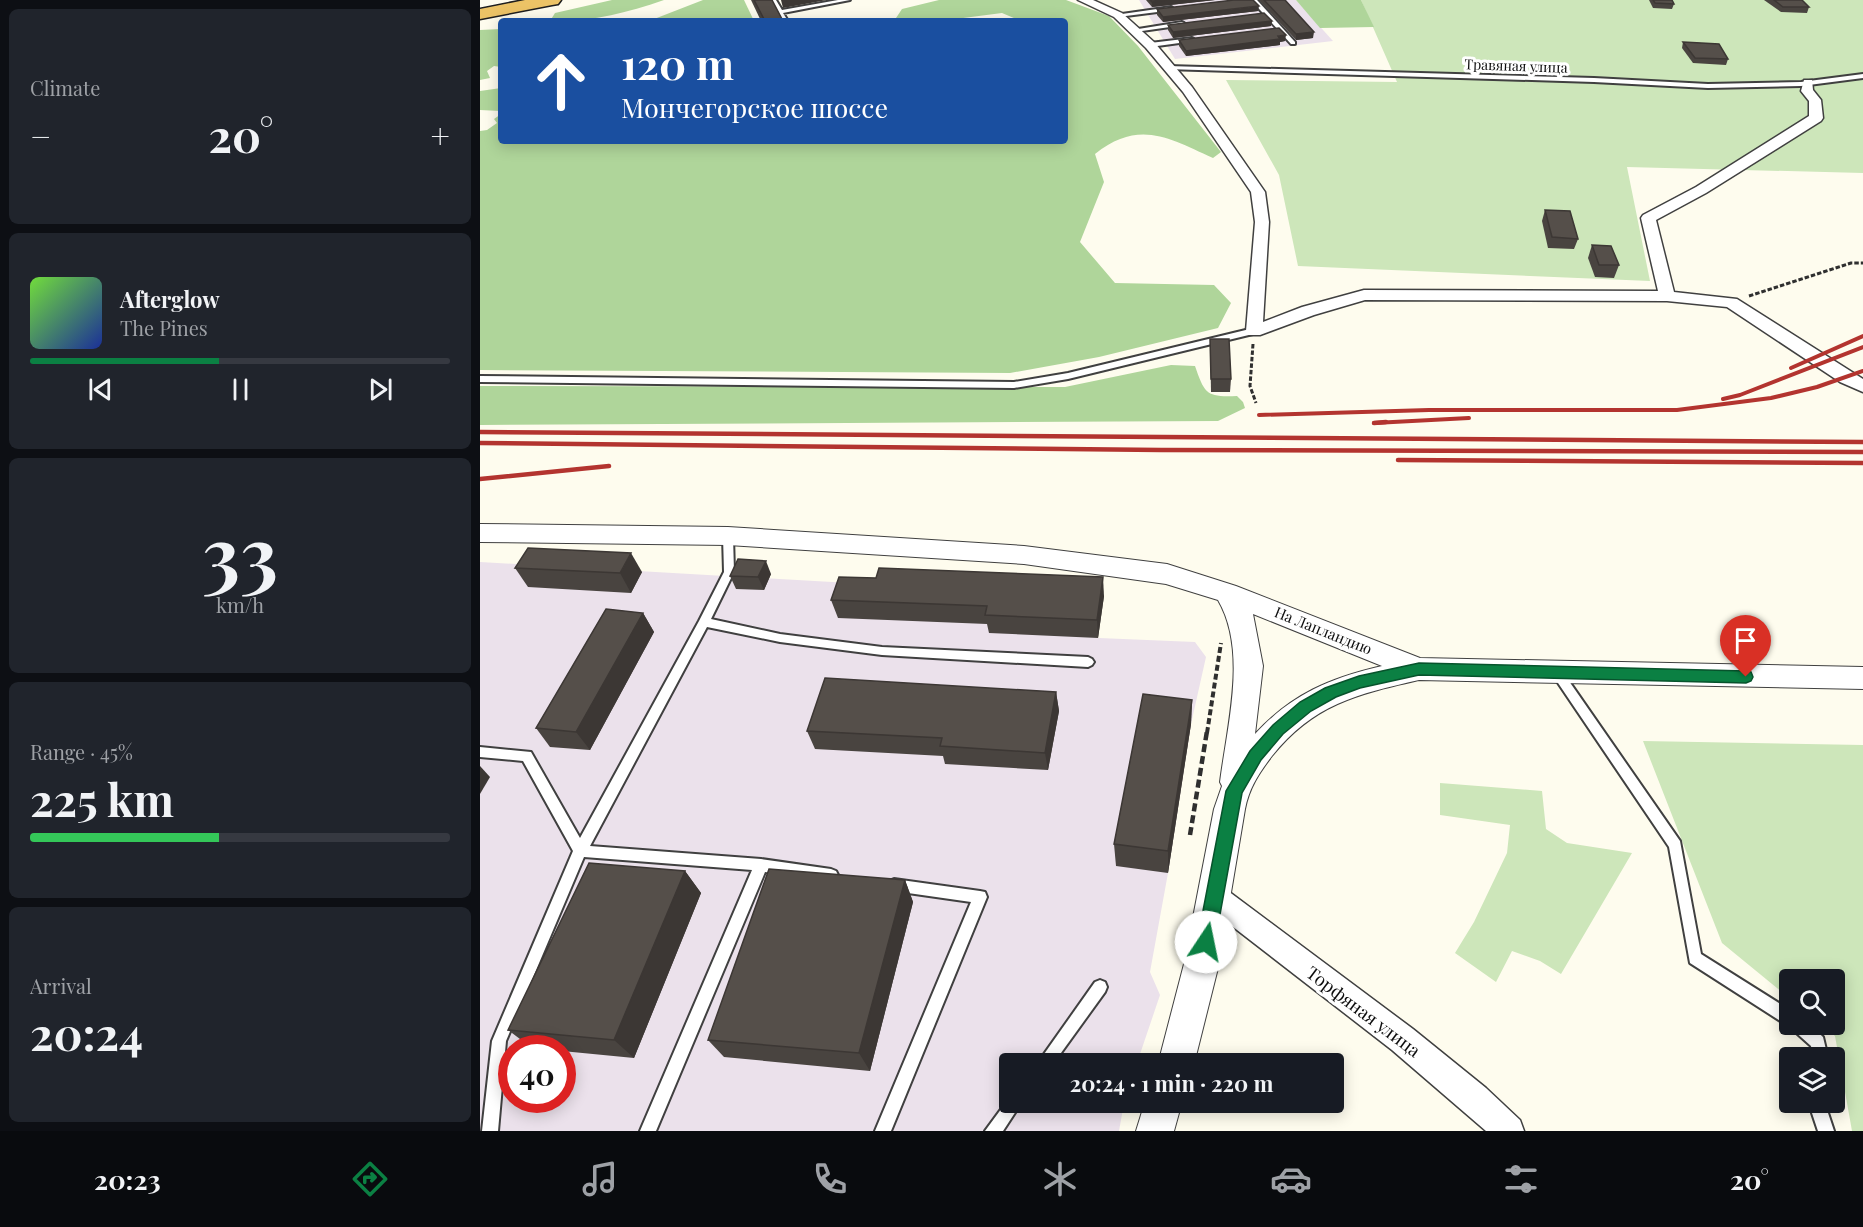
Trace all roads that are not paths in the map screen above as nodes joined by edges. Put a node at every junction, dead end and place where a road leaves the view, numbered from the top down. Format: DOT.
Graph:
graph roads {
  1 [pos="552,0"];
  2 [pos="773,0"];
  3 [pos="847,0"];
  4 [pos="1084,0"];
  5 [pos="1254,0"];
  6 [pos="1184,8"];
  7 [pos="780,12"];
  8 [pos="480,14"];
  9 [pos="1267,14"];
  10 [pos="1118,15"];
  11 [pos="1256,16"];
  12 [pos="783,18"];
  13 [pos="1190,23"];
  14 [pos="1134,30"];
  15 [pos="1281,30"];
  16 [pos="1269,31"];
  17 [pos="1198,39"];
  18 [pos="1293,43"];
  19 [pos="1150,45"];
  20 [pos="1168,68"];
  21 [pos="1863,76"];
  22 [pos="1808,83"];
  23 [pos="1667,296"];
  24 [pos="1254,332"];
  25 [pos="480,379"];
  26 [pos="1863,386"];
  27 [pos="480,533"];
  28 [pos="728,536"];
  29 [pos="1227,593"];
  30 [pos="704,622"];
  31 [pos="1088,662"];
  32 [pos="1419,669"];
  33 [pos="1558,674"];
  34 [pos="1863,678"];
  35 [pos="480,752"];
  36 [pos="1234,791"];
  37 [pos="580,851"];
  38 [pos="761,865"];
  39 [pos="842,877"];
  40 [pos="876,882"];
  41 [pos="1215,897"];
  42 [pos="1100,987"];
  43 [pos="1779,1012"];
  44 [pos="1810,1035"];
  45 [pos="1819,1047"];
  46 [pos="1052,1053"];
  47 [pos="1179,1053"];
  48 [pos="1007,1113"];
  49 [pos="1161,1113"];
  50 [pos="1820,1113"];
  51 [pos="490,1131"];
  52 [pos="648,1131"];
  53 [pos="883,1131"];
  54 [pos="993,1131"];
  55 [pos="1155,1131"];
  56 [pos="1509,1131"];
  57 [pos="1826,1131"];
  1 -- 8 [label="highway"];
  2 -- 7 [label="lane"];
  3 -- 7 [label="lane"];
  4 -- 10 [label="street"];
  5 -- 9 [label="lane"];
  6 -- 10 [label="lane"];
  7 -- 12 [label="lane"];
  9 -- 11 [label="lane"];
  9 -- 15 [label="lane"];
  10 -- 14 [label="street"];
  13 -- 14 [label="lane"];
  14 -- 19 [label="street"];
  15 -- 16 [label="lane"];
  15 -- 18 [label="lane"];
  17 -- 19 [label="lane"];
  19 -- 20 [label="street"];
  20 -- 22 [label="lane, Травяная улица"];
  20 -- 24 [label="street"];
  21 -- 22 [label="lane, Травяная улица"];
  22 -- 23 [label="street"];
  23 -- 24 [label="street"];
  23 -- 26 [label="street"];
  24 -- 25 [label="lane"];
  27 -- 28 [label="street, На Лапландию"];
  28 -- 29 [label="street, На Лапландию"];
  28 -- 30 [label="lane"];
  29 -- 32 [label="street, На Лапландию"];
  29 -- 36 [label="street"];
  30 -- 31 [label="lane"];
  30 -- 37 [label="lane"];
  32 -- 33 [label="street"];
  32 -- 36 [label="street"];
  33 -- 34 [label="street"];
  33 -- 43 [label="lane"];
  35 -- 37 [label="lane"];
  36 -- 41 [label="street"];
  37 -- 38 [label="lane"];
  37 -- 51 [label="lane"];
  38 -- 39 [label="lane"];
  38 -- 52 [label="lane"];
  40 -- 53 [label="lane"];
  41 -- 47 [label="street"];
  41 -- 56 [label="street, Торфяная улица"];
  42 -- 46 [label="lane"];
  44 -- 45 [label="lane"];
  48 -- 54 [label="lane"];
  49 -- 55 [label="street"];
  50 -- 57 [label="lane"];
}
